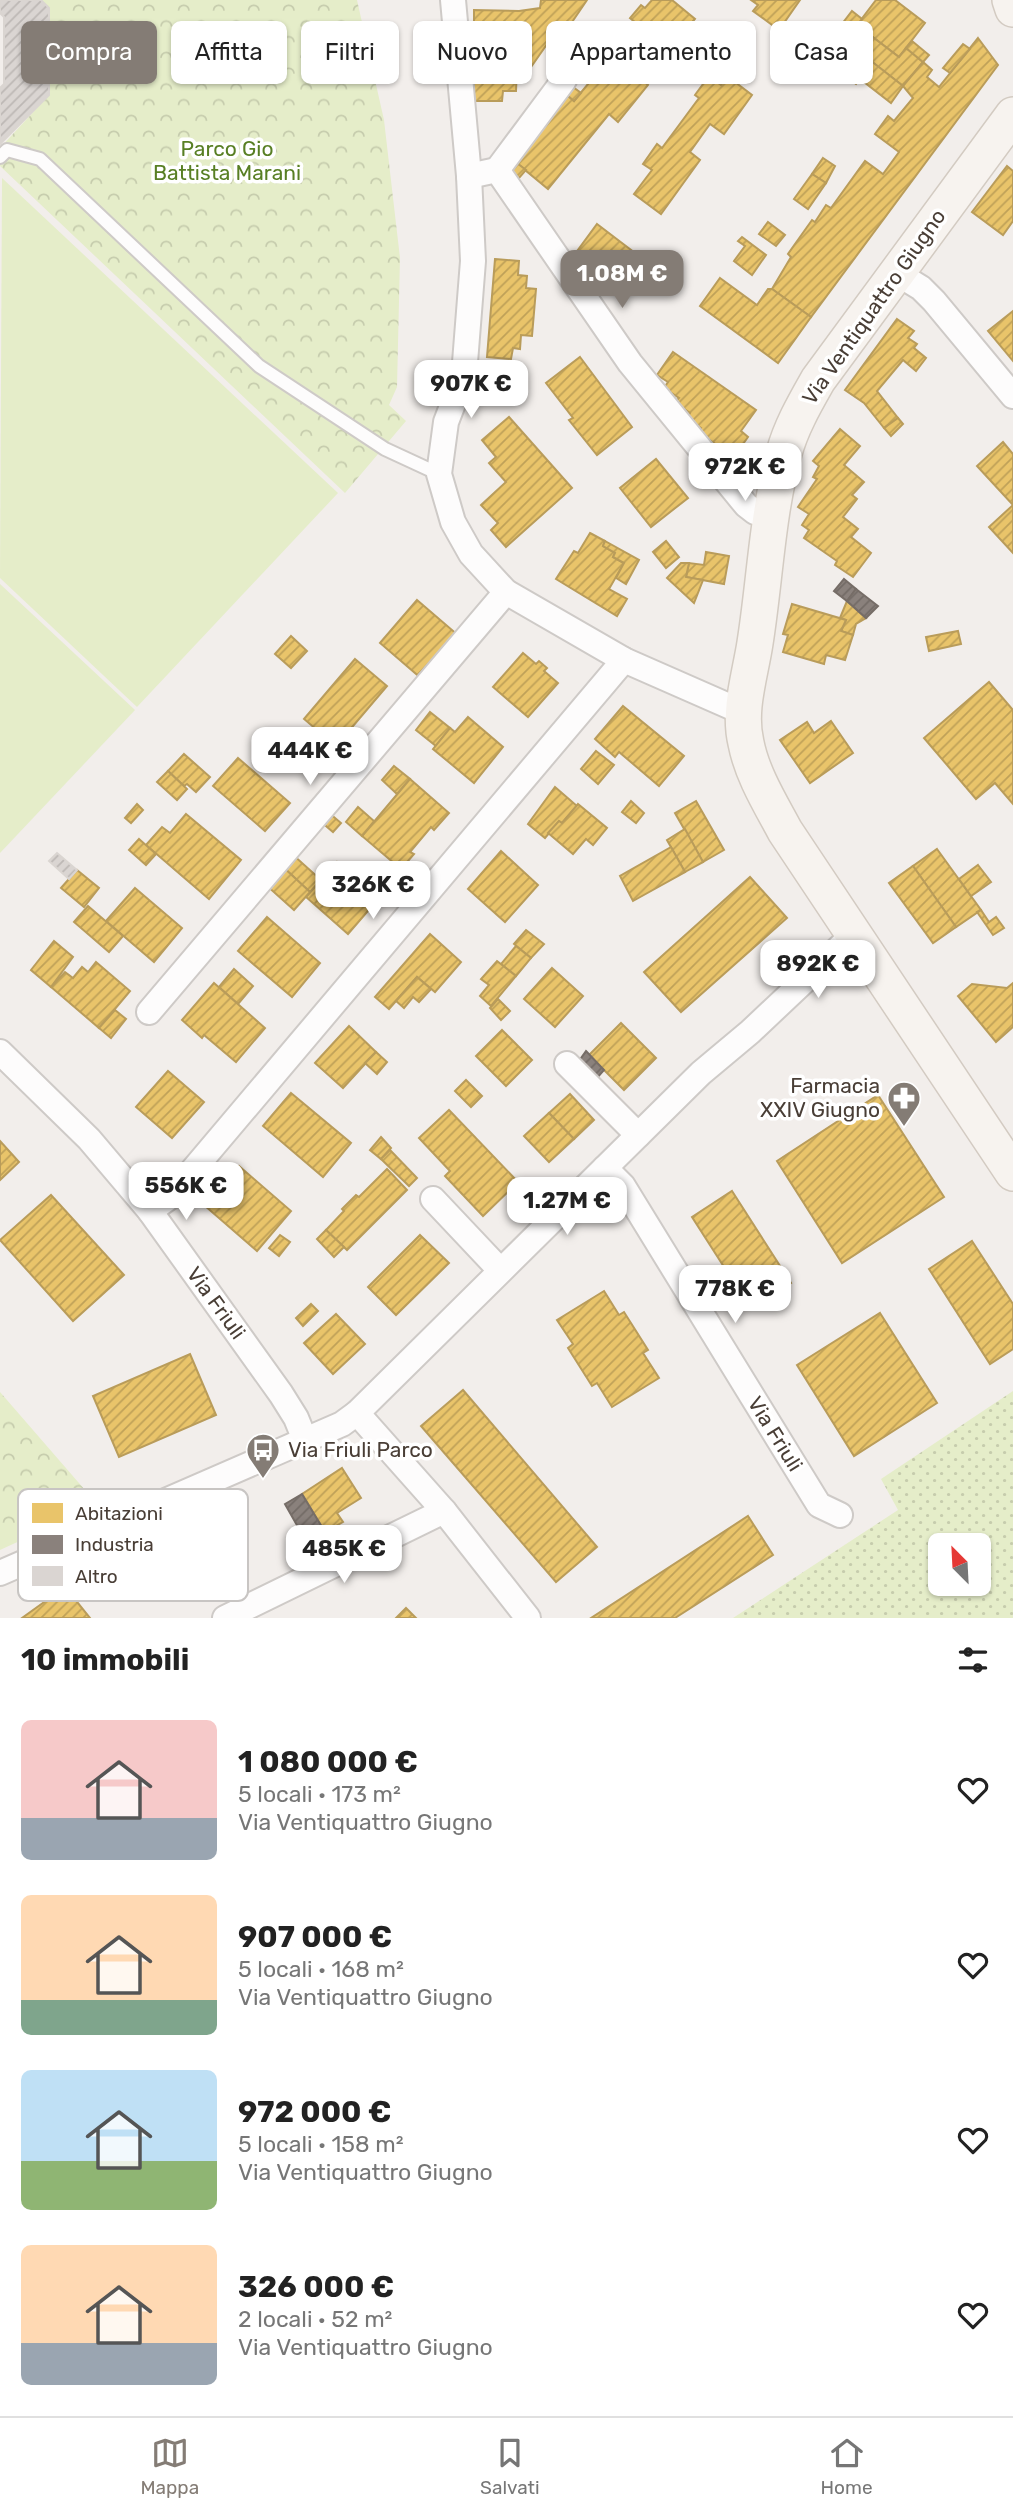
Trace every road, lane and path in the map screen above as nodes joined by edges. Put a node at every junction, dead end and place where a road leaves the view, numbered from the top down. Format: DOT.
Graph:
graph roads {
  1 [pos="453,0"];
  2 [pos="1010,0"];
  3 [pos="1013,9"];
  4 [pos="561,84"];
  5 [pos="1013,115"];
  6 [pos="0,156"];
  7 [pos="497,170"];
  8 [pos="469,176"];
  9 [pos="895,272"];
  10 [pos="1013,396"];
  11 [pos="439,474"];
  12 [pos="771,516"];
  13 [pos="506,592"];
  14 [pos="624,660"];
  15 [pos="743,708"];
  16 [pos="854,934"];
  17 [pos="149,1012"];
  18 [pos="0,1052"];
  19 [pos="567,1063"];
  20 [pos="638,1135"];
  21 [pos="605,1168"];
  22 [pos="1013,1172"];
  23 [pos="433,1199"];
  24 [pos="150,1212"];
  25 [pos="500,1270"];
  26 [pos="357,1413"];
  27 [pos="305,1440"];
  28 [pos="193,1489"];
  29 [pos="444,1511"];
  30 [pos="841,1515"];
  31 [pos="18,1565"];
  32 [pos="0,1573"];
  33 [pos="225,1618"];
  34 [pos="527,1618"];
  1 -- 8 [label="street"];
  2 -- 3 [label="street"];
  4 -- 7 [label="street"];
  5 -- 9 [label="street, Via Ventiquattro Giugno"];
  6 -- 11 [label="lane"];
  7 -- 8 [label="street"];
  7 -- 12 [label="street"];
  8 -- 11 [label="street"];
  9 -- 10 [label="street"];
  9 -- 12 [label="street, Via Ventiquattro Giugno"];
  11 -- 13 [label="street"];
  12 -- 15 [label="street, Via Ventiquattro Giugno"];
  13 -- 14 [label="street"];
  13 -- 17 [label="street"];
  14 -- 15 [label="street"];
  14 -- 24 [label="street"];
  15 -- 16 [label="street, Via Ventiquattro Giugno"];
  16 -- 20 [label="street"];
  16 -- 22 [label="street, Via Ventiquattro Giugno"];
  18 -- 24 [label="street, Via Friuli"];
  19 -- 20 [label="street"];
  20 -- 21 [label="street"];
  21 -- 25 [label="street"];
  21 -- 30 [label="street, Via Friuli"];
  23 -- 25 [label="street"];
  24 -- 27 [label="street, Via Friuli"];
  25 -- 26 [label="street"];
  26 -- 27 [label="street"];
  26 -- 29 [label="street"];
  27 -- 28 [label="street"];
  29 -- 33 [label="street"];
  29 -- 34 [label="street"];
  31 -- 32 [label="street"];
}
